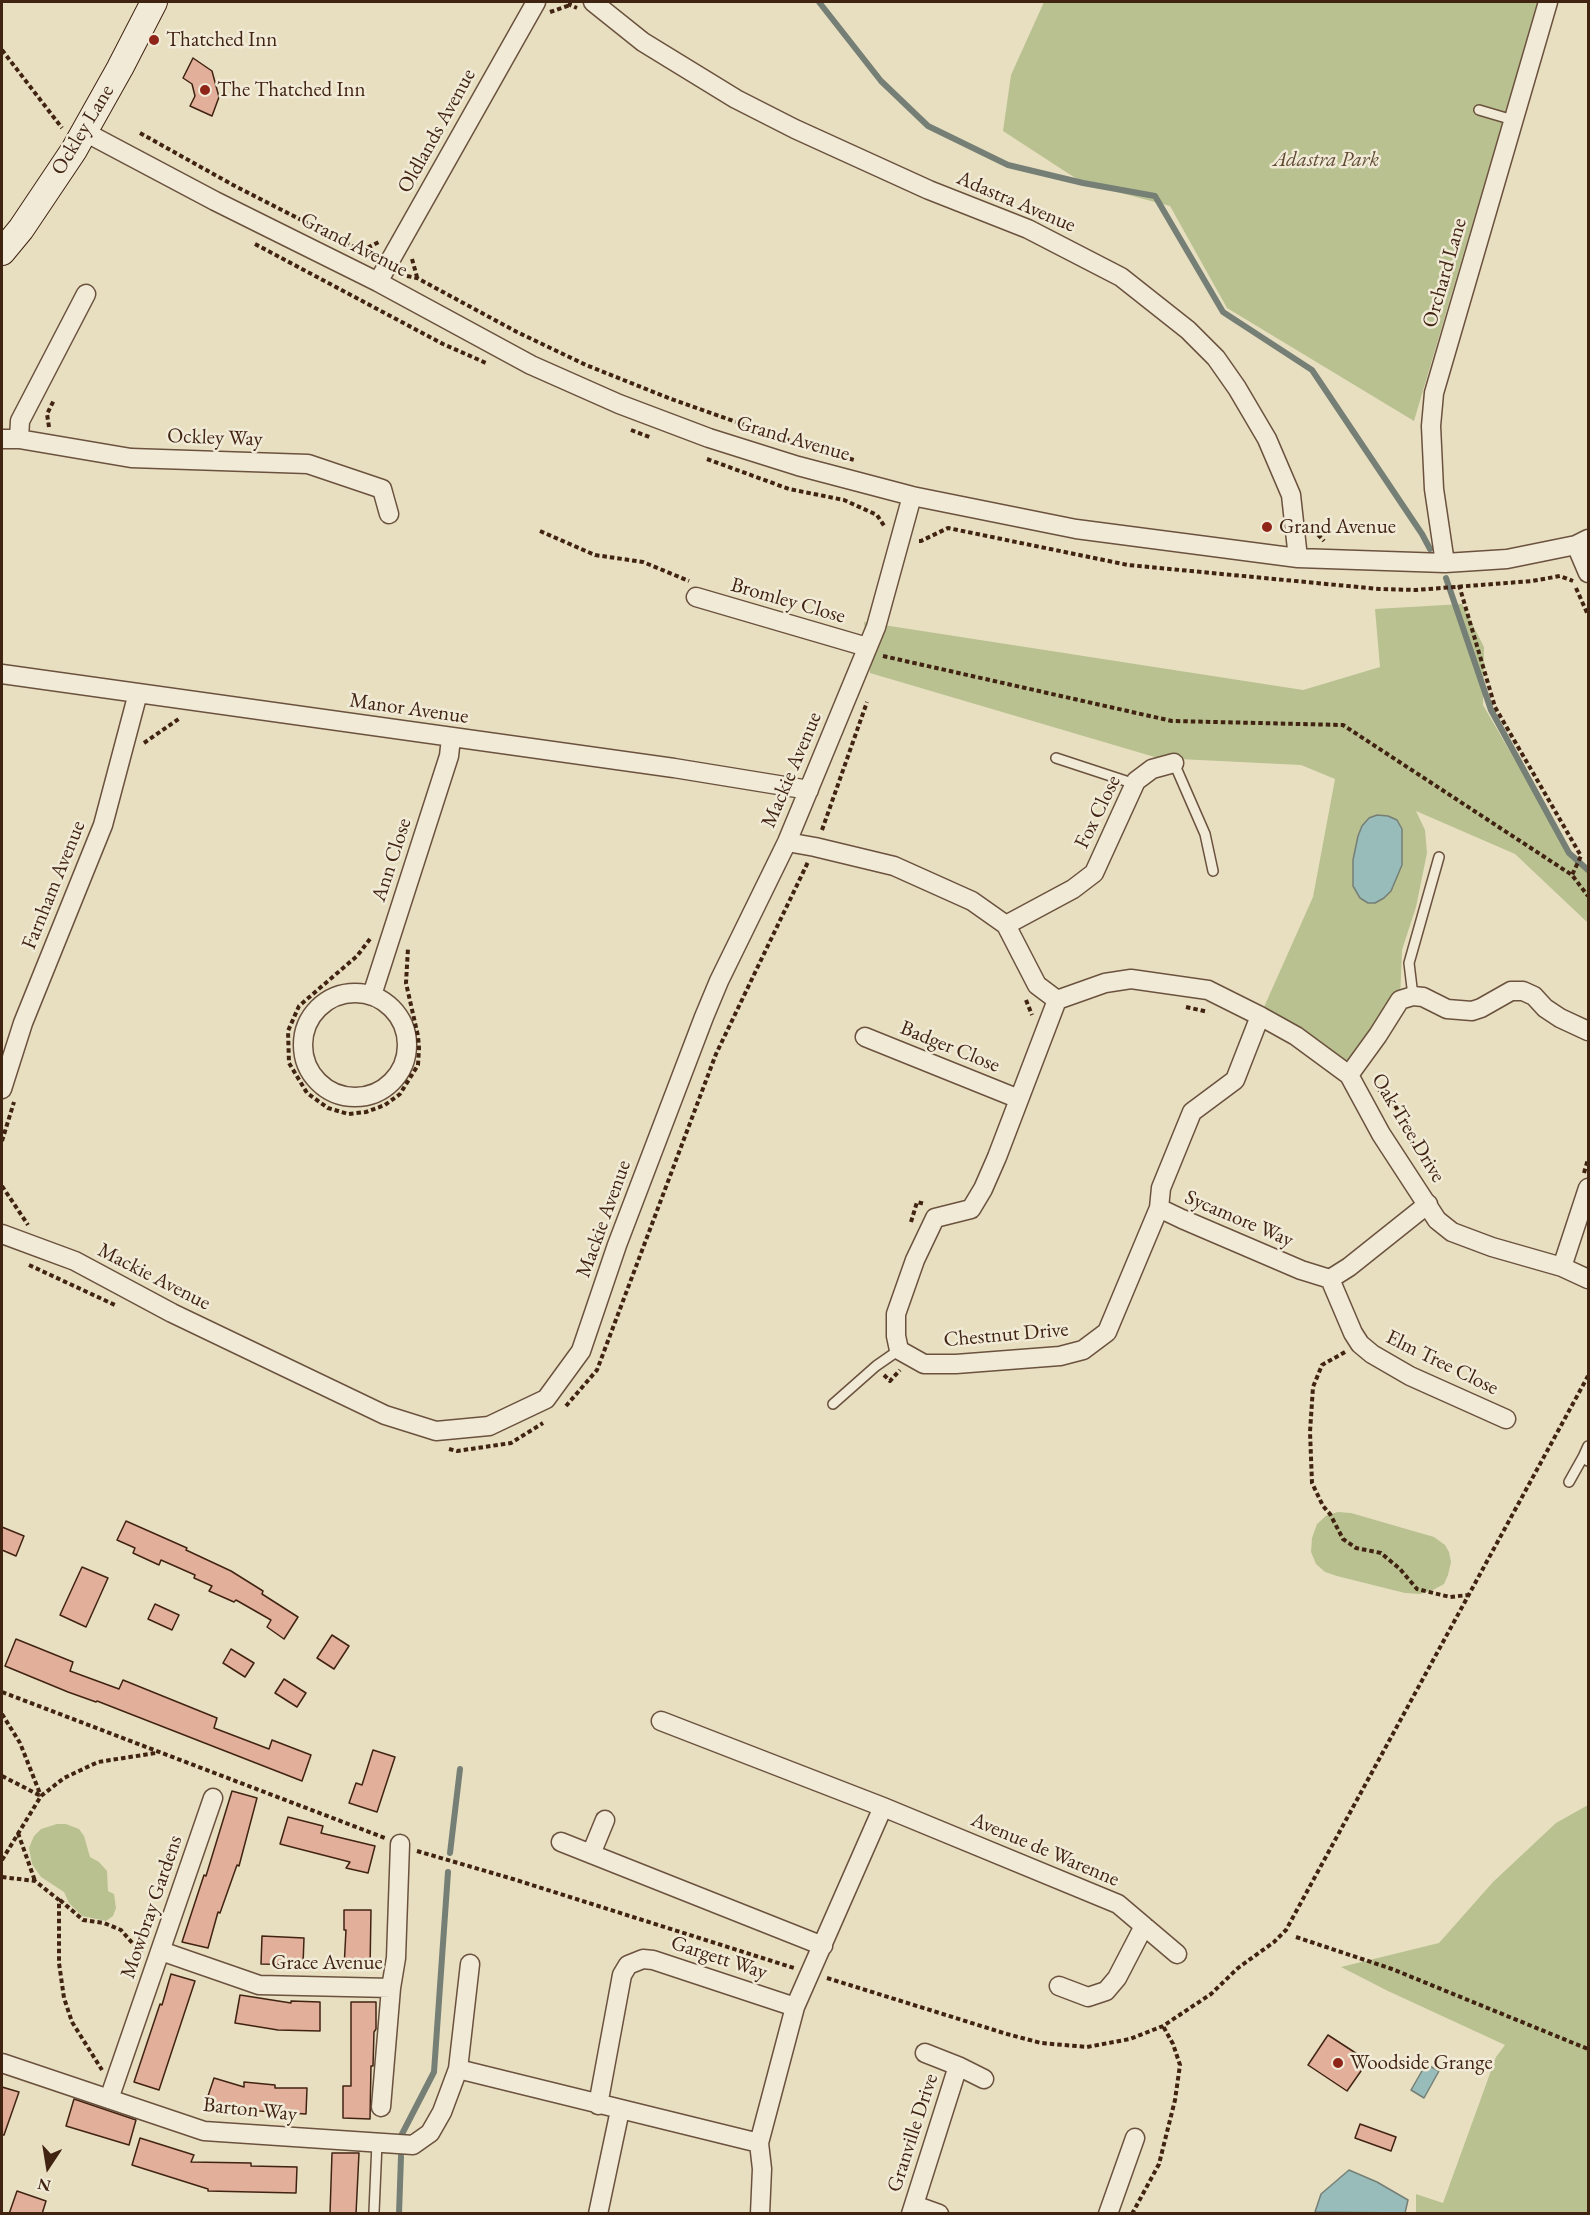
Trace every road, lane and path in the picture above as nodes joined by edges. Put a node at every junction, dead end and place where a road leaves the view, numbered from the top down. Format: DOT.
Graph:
graph roads {
  1 [pos="154,2"];
  2 [pos="536,2"];
  3 [pos="570,2"];
  4 [pos="1548,2"];
  5 [pos="589,8"];
  6 [pos="2,50"];
  7 [pos="1479,111"];
  8 [pos="1513,120"];
  9 [pos="83,131"];
  10 [pos="140,134"];
  11 [pos="2,252"];
  12 [pos="382,274"];
  13 [pos="86,294"];
  14 [pos="56,394"];
  15 [pos="50,433"];
  16 [pos="10,439"];
  17 [pos="857,461"];
  18 [pos="912,496"];
  19 [pos="389,514"];
  20 [pos="921,541"];
  21 [pos="1582,542"];
  22 [pos="917,548"];
  23 [pos="1298,558"];
  24 [pos="1445,563"];
  25 [pos="1581,578"];
  26 [pos="1459,586"];
  27 [pos="1416,590"];
  28 [pos="696,597"];
  29 [pos="1588,615"];
  30 [pos="874,651"];
  31 [pos="879,665"];
  32 [pos="2,674"];
  33 [pos="138,693"];
  34 [pos="869,694"];
  35 [pos="451,738"];
  36 [pos="1056,758"];
  37 [pos="1174,764"];
  38 [pos="1135,784"];
  39 [pos="809,790"];
  40 [pos="787,842"];
  41 [pos="813,856"];
  42 [pos="1439,857"];
  43 [pos="1213,871"];
  44 [pos="1572,875"];
  45 [pos="1588,896"];
  46 [pos="1006,925"];
  47 [pos="1024,994"];
  48 [pos="372,995"];
  49 [pos="1413,996"];
  50 [pos="1184,1007"];
  51 [pos="1053,1008"];
  52 [pos="1217,1014"];
  53 [pos="1260,1016"];
  54 [pos="1588,1031"];
  55 [pos="865,1036"];
  56 [pos="1349,1075"];
  57 [pos="1371,1082"];
  58 [pos="2,1089"];
  59 [pos="1019,1099"];
  60 [pos="1415,1151"];
  61 [pos="2,1186"];
  62 [pos="1588,1188"];
  63 [pos="928,1204"];
  64 [pos="1428,1204"];
  65 [pos="1159,1208"];
  66 [pos="910,1225"];
  67 [pos="32,1231"];
  68 [pos="2,1234"];
  69 [pos="26,1264"];
  70 [pos="1562,1267"];
  71 [pos="1330,1279"];
  72 [pos="1588,1279"];
  73 [pos="123,1309"];
  74 [pos="1360,1344"];
  75 [pos="901,1359"];
  76 [pos="876,1366"];
  77 [pos="1588,1376"];
  78 [pos="833,1404"];
  79 [pos="562,1410"];
  80 [pos="1506,1419"];
  81 [pos="545,1421"];
  82 [pos="1588,1446"];
  83 [pos="447,1449"];
  84 [pos="1586,1459"];
  85 [pos="1569,1482"];
  86 [pos="1468,1595"];
  87 [pos="2,1692"];
  88 [pos="2,1714"];
  89 [pos="661,1721"];
  90 [pos="157,1753"];
  91 [pos="2,1776"];
  92 [pos="41,1796"];
  93 [pos="213,1798"];
  94 [pos="883,1807"];
  95 [pos="604,1820"];
  96 [pos="18,1833"];
  97 [pos="561,1842"];
  98 [pos="400,1844"];
  99 [pos="591,1854"];
  100 [pos="2,1860"];
  101 [pos="2,1877"];
  102 [pos="35,1881"];
  103 [pos="59,1900"];
  104 [pos="1144,1926"];
  105 [pos="1296,1937"];
  106 [pos="823,1946"];
  107 [pos="1177,1954"];
  108 [pos="158,1960"];
  109 [pos="470,1964"];
  110 [pos="810,1973"];
  111 [pos="1059,1986"];
  112 [pos="391,1988"];
  113 [pos="795,2007"];
  114 [pos="1163,2026"];
  115 [pos="1588,2049"];
  116 [pos="925,2053"];
  117 [pos="2,2063"];
  118 [pos="958,2066"];
  119 [pos="458,2069"];
  120 [pos="984,2079"];
  121 [pos="111,2093"];
  122 [pos="598,2105"];
  123 [pos="381,2107"];
  124 [pos="620,2110"];
  125 [pos="1136,2138"];
  126 [pos="376,2143"];
  127 [pos="759,2144"];
  128 [pos="913,2209"];
  129 [pos="374,2212"];
  130 [pos="598,2214"];
  131 [pos="760,2214"];
  132 [pos="939,2214"];
  133 [pos="1108,2214"];
  134 [pos="1132,2214"];
  1 -- 9 [label="street, Ockley Lane"];
  2 -- 12 [label="street, Oldlands Avenue"];
  3 -- 5 [label="path"];
  4 -- 8 [label="street, Orchard Lane"];
  5 -- 23 [label="street, Adastra Avenue"];
  6 -- 9 [label="path"];
  7 -- 8 [label="lane"];
  8 -- 24 [label="street, Orchard Lane"];
  9 -- 11 [label="street, Ockley Lane"];
  9 -- 12 [label="street, Grand Avenue"];
  10 -- 12 [label="path"];
  12 -- 17 [label="path"];
  12 -- 18 [label="street, Grand Avenue"];
  13 -- 16 [label="street, Ockley Way"];
  14 -- 15 [label="path"];
  16 -- 19 [label="street, Ockley Way"];
  18 -- 23 [label="street, Grand Avenue"];
  18 -- 30 [label="street, Mackie Avenue"];
  20 -- 22 [label="path"];
  21 -- 24 [label="street, Grand Avenue"];
  21 -- 25 [label="street"];
  23 -- 24 [label="street, Grand Avenue"];
  25 -- 26 [label="path"];
  25 -- 29 [label="path"];
  26 -- 27 [label="path"];
  26 -- 44 [label="path"];
  28 -- 30 [label="street, Bromley Close"];
  30 -- 31 [label="path"];
  30 -- 39 [label="street, Mackie Avenue"];
  30 -- 44 [label="path"];
  32 -- 33 [label="street, Manor Avenue"];
  33 -- 35 [label="street, Manor Avenue"];
  33 -- 58 [label="street, Farnham Avenue"];
  34 -- 41 [label="path"];
  35 -- 39 [label="street, Manor Avenue"];
  35 -- 48 [label="street, Ann Close"];
  36 -- 38 [label="lane"];
  37 -- 38 [label="street, Fox Close"];
  37 -- 43 [label="lane"];
  38 -- 46 [label="street, Fox Close"];
  39 -- 40 [label="street, Mackie Avenue"];
  40 -- 41 [label="street"];
  40 -- 68 [label="street, Mackie Avenue"];
  41 -- 46 [label="street"];
  41 -- 79 [label="path"];
  42 -- 49 [label="lane"];
  44 -- 45 [label="path"];
  46 -- 51 [label="street"];
  47 -- 51 [label="path"];
  48 -- 48 [label="street"];
  49 -- 54 [label="street"];
  49 -- 56 [label="street"];
  50 -- 52 [label="path"];
  51 -- 53 [label="street, Oak Tree Drive"];
  51 -- 59 [label="street, Badger Close"];
  53 -- 56 [label="street, Oak Tree Drive"];
  53 -- 65 [label="street, Sycamore Way"];
  55 -- 59 [label="street, Badger Close"];
  56 -- 64 [label="street, Oak Tree Drive"];
  57 -- 60 [label="path"];
  59 -- 75 [label="street, Badger Close"];
  61 -- 67 [label="path"];
  62 -- 70 [label="street"];
  63 -- 66 [label="path"];
  64 -- 70 [label="street, Oak Tree Drive"];
  64 -- 71 [label="street"];
  65 -- 71 [label="street, Sycamore Way"];
  65 -- 75 [label="street, Chestnut Drive"];
  69 -- 73 [label="path"];
  70 -- 72 [label="street, Oak Tree Drive"];
  71 -- 74 [label="street, Elm Tree Close"];
  74 -- 80 [label="street, Elm Tree Close"];
  74 -- 86 [label="path"];
  75 -- 76 [label="lane"];
  75 -- 76 [label="path"];
  76 -- 78 [label="lane"];
  77 -- 86 [label="path"];
  81 -- 83 [label="path"];
  82 -- 84 [label="lane"];
  84 -- 85 [label="lane"];
  86 -- 114 [label="path"];
  87 -- 90 [label="path"];
  88 -- 92 [label="path"];
  89 -- 94 [label="street, Avenue de Warenne"];
  90 -- 92 [label="path"];
  90 -- 98 [label="path"];
  91 -- 92 [label="path"];
  92 -- 96 [label="path"];
  93 -- 108 [label="street, Mowbray Gardens"];
  94 -- 104 [label="street, Avenue de Warenne"];
  94 -- 106 [label="street"];
  95 -- 99 [label="street"];
  96 -- 100 [label="path"];
  96 -- 102 [label="path"];
  97 -- 99 [label="street"];
  98 -- 110 [label="path"];
  98 -- 112 [label="street, Grace Avenue"];
  99 -- 106 [label="street"];
  101 -- 102 [label="path"];
  102 -- 103 [label="path"];
  103 -- 108 [label="path"];
  103 -- 121 [label="path"];
  104 -- 107 [label="street, Avenue de Warenne"];
  104 -- 111 [label="street"];
  105 -- 115 [label="path"];
  106 -- 110 [label="street"];
  108 -- 112 [label="street, Grace Avenue"];
  108 -- 121 [label="street, Mowbray Gardens"];
  109 -- 119 [label="street, Barton Way"];
  110 -- 113 [label="street"];
  110 -- 114 [label="path"];
  112 -- 123 [label="street"];
  113 -- 122 [label="street, Gargett Way"];
  113 -- 127 [label="street"];
  114 -- 134 [label="path"];
  116 -- 118 [label="street"];
  117 -- 121 [label="street, Barton Way"];
  118 -- 120 [label="street"];
  118 -- 128 [label="street, Granville Drive"];
  119 -- 122 [label="street"];
  119 -- 126 [label="street, Barton Way"];
  121 -- 126 [label="street, Barton Way"];
  122 -- 124 [label="street"];
  124 -- 127 [label="street"];
  124 -- 130 [label="street"];
  125 -- 133 [label="street"];
  126 -- 129 [label="lane"];
  127 -- 131 [label="street"];
  128 -- 132 [label="street"];
}
